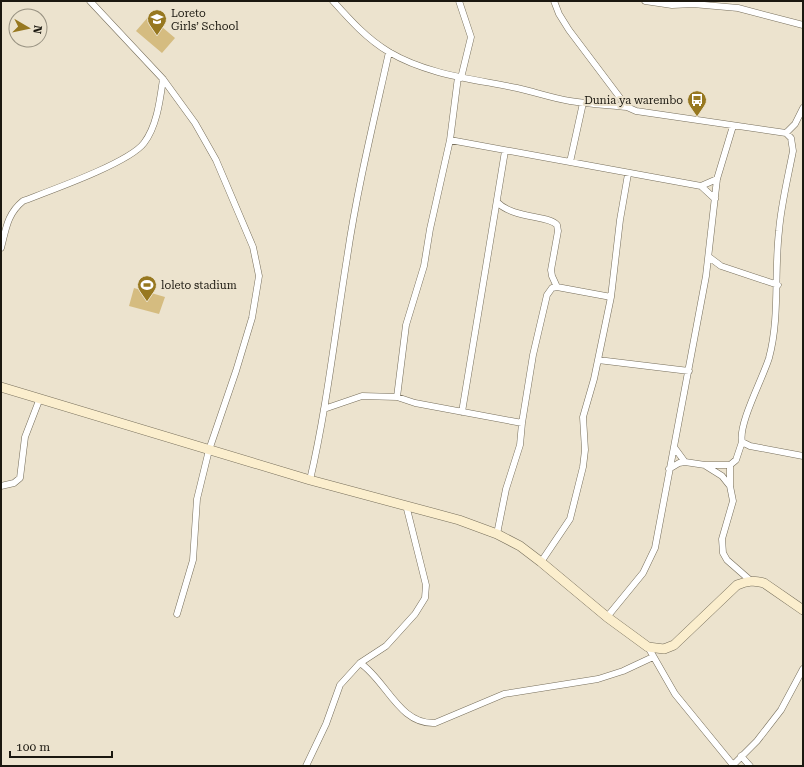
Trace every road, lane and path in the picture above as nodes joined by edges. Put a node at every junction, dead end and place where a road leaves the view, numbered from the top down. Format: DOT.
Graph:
graph roads {
  1 [pos="90,1"];
  2 [pos="333,1"];
  3 [pos="459,1"];
  4 [pos="554,1"];
  5 [pos="645,1"];
  6 [pos="803,25"];
  7 [pos="389,52"];
  8 [pos="460,77"];
  9 [pos="163,79"];
  10 [pos="583,103"];
  11 [pos="627,107"];
  12 [pos="803,108"];
  13 [pos="733,126"];
  14 [pos="786,133"];
  15 [pos="450,140"];
  16 [pos="505,150"];
  17 [pos="570,162"];
  18 [pos="628,174"];
  19 [pos="717,179"];
  20 [pos="701,186"];
  21 [pos="715,199"];
  22 [pos="497,202"];
  23 [pos="1,248"];
  24 [pos="709,257"];
  25 [pos="778,285"];
  26 [pos="557,287"];
  27 [pos="610,297"];
  28 [pos="598,360"];
  29 [pos="689,371"];
  30 [pos="1,387"];
  31 [pos="398,397"];
  32 [pos="40,398"];
  33 [pos="324,409"];
  34 [pos="462,412"];
  35 [pos="522,423"];
  36 [pos="742,442"];
  37 [pos="674,447"];
  38 [pos="209,450"];
  39 [pos="803,456"];
  40 [pos="685,462"];
  41 [pos="705,465"];
  42 [pos="730,465"];
  43 [pos="669,469"];
  44 [pos="310,480"];
  45 [pos="1,486"];
  46 [pos="730,486"];
  47 [pos="406,505"];
  48 [pos="497,534"];
  49 [pos="541,562"];
  50 [pos="751,581"];
  51 [pos="803,610"];
  52 [pos="177,614"];
  53 [pos="607,617"];
  54 [pos="648,647"];
  55 [pos="653,657"];
  56 [pos="360,663"];
  57 [pos="803,669"];
  58 [pos="741,756"];
  59 [pos="732,765"];
  60 [pos="306,766"];
  61 [pos="750,766"];
  1 -- 9 [label="street"];
  2 -- 7 [label="street"];
  3 -- 8 [label="street"];
  4 -- 11 [label="street"];
  5 -- 6 [label="street"];
  7 -- 8 [label="street"];
  7 -- 33 [label="street"];
  8 -- 10 [label="street"];
  8 -- 15 [label="street"];
  9 -- 23 [label="street"];
  9 -- 38 [label="street"];
  10 -- 11 [label="street"];
  10 -- 17 [label="street"];
  11 -- 13 [label="street"];
  12 -- 14 [label="street"];
  13 -- 14 [label="street"];
  13 -- 19 [label="street"];
  14 -- 25 [label="street"];
  15 -- 16 [label="street"];
  15 -- 31 [label="street"];
  16 -- 17 [label="street"];
  16 -- 22 [label="street"];
  17 -- 18 [label="street"];
  18 -- 20 [label="street"];
  18 -- 27 [label="street"];
  19 -- 20 [label="street"];
  19 -- 21 [label="street"];
  20 -- 21 [label="street"];
  21 -- 24 [label="street"];
  22 -- 26 [label="street"];
  22 -- 34 [label="street"];
  24 -- 25 [label="street"];
  24 -- 29 [label="street"];
  25 -- 36 [label="street"];
  26 -- 27 [label="street"];
  26 -- 35 [label="street"];
  27 -- 28 [label="street"];
  28 -- 29 [label="street"];
  28 -- 49 [label="street"];
  29 -- 37 [label="street"];
  30 -- 32 [label="main road"];
  31 -- 33 [label="street"];
  31 -- 34 [label="street"];
  32 -- 38 [label="main road"];
  32 -- 45 [label="street"];
  33 -- 44 [label="street"];
  34 -- 35 [label="street"];
  35 -- 48 [label="street"];
  36 -- 39 [label="street"];
  36 -- 42 [label="street"];
  37 -- 40 [label="street"];
  37 -- 43 [label="street"];
  38 -- 44 [label="main road"];
  38 -- 52 [label="street"];
  40 -- 41 [label="street"];
  40 -- 43 [label="street"];
  41 -- 42 [label="street"];
  41 -- 46 [label="street"];
  42 -- 46 [label="street"];
  43 -- 53 [label="street"];
  44 -- 47 [label="main road"];
  46 -- 50 [label="street"];
  47 -- 48 [label="main road"];
  47 -- 56 [label="street"];
  48 -- 49 [label="main road"];
  49 -- 53 [label="main road"];
  50 -- 51 [label="main road"];
  50 -- 54 [label="main road"];
  53 -- 54 [label="main road"];
  54 -- 55 [label="street"];
  55 -- 56 [label="street"];
  55 -- 59 [label="street"];
  56 -- 60 [label="street"];
  57 -- 58 [label="street"];
  58 -- 59 [label="street"];
  58 -- 61 [label="street"];
}
